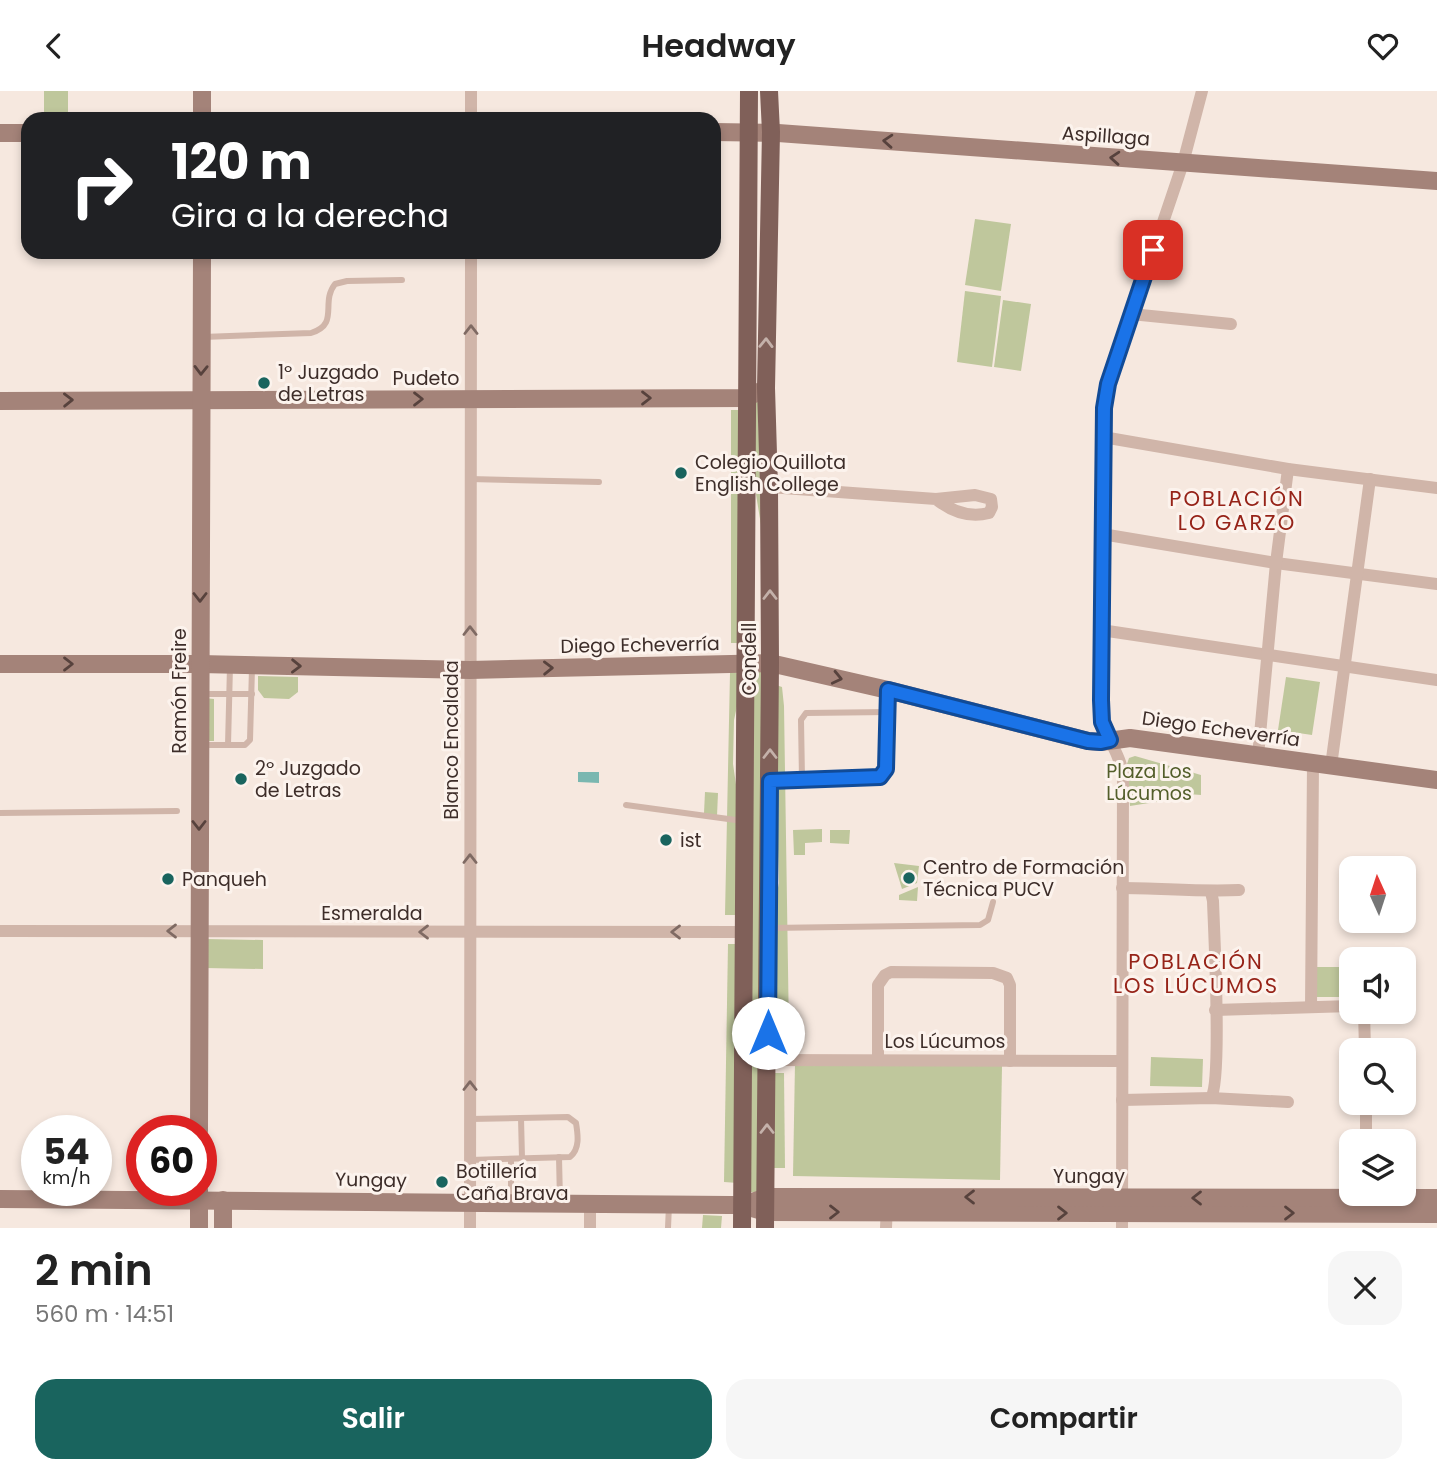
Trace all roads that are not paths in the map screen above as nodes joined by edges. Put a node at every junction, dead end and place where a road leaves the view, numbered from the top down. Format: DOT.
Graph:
graph roads {
  1 [pos="202,91"];
  2 [pos="471,91"];
  3 [pos="748,91"];
  4 [pos="769,91"];
  5 [pos="1202,91"];
  6 [pos="202,112"];
  7 [pos="471,112"];
  8 [pos="721,132"];
  9 [pos="749,132"];
  10 [pos="771,132"];
  11 [pos="0,133"];
  12 [pos="21,133"];
  13 [pos="1183,163"];
  14 [pos="1437,181"];
  15 [pos="202,259"];
  16 [pos="471,259"];
  17 [pos="402,280"];
  18 [pos="1131,314"];
  19 [pos="1231,324"];
  20 [pos="201,337"];
  21 [pos="765,388"];
  22 [pos="471,398"];
  23 [pos="745,398"];
  24 [pos="200,399"];
  25 [pos="0,401"];
  26 [pos="1103,437"];
  27 [pos="1288,469"];
  28 [pos="470,479"];
  29 [pos="1370,479"];
  30 [pos="599,482"];
  31 [pos="769,487"];
  32 [pos="1437,488"];
  33 [pos="936,499"];
  34 [pos="1102,534"];
  35 [pos="1276,563"];
  36 [pos="1357,573"];
  37 [pos="1437,585"];
  38 [pos="1101,630"];
  39 [pos="1267,656"];
  40 [pos="746,663"];
  41 [pos="770,663"];
  42 [pos="0,664"];
  43 [pos="200,664"];
  44 [pos="230,665"];
  45 [pos="252,665"];
  46 [pos="1344,666"];
  47 [pos="470,670"];
  48 [pos="1437,680"];
  49 [pos="888,690"];
  50 [pos="200,694"];
  51 [pos="229,694"];
  52 [pos="251,694"];
  53 [pos="888,712"];
  54 [pos="1110,740"];
  55 [pos="200,745"];
  56 [pos="228,745"];
  57 [pos="1258,756"];
  58 [pos="1322,765"];
  59 [pos="802,779"];
  60 [pos="1437,780"];
  61 [pos="770,781"];
  62 [pos="626,805"];
  63 [pos="177,811"];
  64 [pos="0,813"];
  65 [pos="745,821"];
  66 [pos="1122,888"];
  67 [pos="1238,890"];
  68 [pos="1211,892"];
  69 [pos="993,902"];
  70 [pos="768,928"];
  71 [pos="0,931"];
  72 [pos="199,931"];
  73 [pos="470,932"];
  74 [pos="744,932"];
  75 [pos="1339,1006"];
  76 [pos="1311,1007"];
  77 [pos="1215,1010"];
  78 [pos="768,1060"];
  79 [pos="878,1060"];
  80 [pos="1010,1061"];
  81 [pos="1122,1061"];
  82 [pos="1211,1098"];
  83 [pos="1122,1100"];
  84 [pos="1288,1102"];
  85 [pos="199,1115"];
  86 [pos="521,1118"];
  87 [pos="470,1119"];
  88 [pos="559,1157"];
  89 [pos="522,1158"];
  90 [pos="511,1159"];
  91 [pos="470,1160"];
  92 [pos="126,1196"];
  93 [pos="1437,1198"];
  94 [pos="0,1199"];
  95 [pos="217,1199"];
  96 [pos="223,1200"];
  97 [pos="470,1202"];
  98 [pos="511,1203"];
  99 [pos="561,1203"];
  100 [pos="590,1203"];
  101 [pos="669,1204"];
  102 [pos="742,1205"];
  103 [pos="199,1206"];
  104 [pos="1365,1208"];
  105 [pos="766,1212"];
  106 [pos="887,1213"];
  107 [pos="1002,1213"];
  108 [pos="1122,1213"];
  109 [pos="1437,1214"];
  110 [pos="199,1228"];
  111 [pos="223,1228"];
  112 [pos="470,1228"];
  113 [pos="590,1228"];
  114 [pos="668,1228"];
  115 [pos="742,1228"];
  1 -- 6 [label="street"];
  2 -- 7 [label="street"];
  3 -- 9 [label="main road, Condell"];
  4 -- 10 [label="main road, Condell"];
  5 -- 13 [label="street"];
  8 -- 9 [label="street, Aspillaga"];
  9 -- 10 [label="street, Aspillaga"];
  9 -- 23 [label="main road, Condell"];
  13 -- 10 [label="street, Aspillaga, one-way"];
  21 -- 10 [label="main road, Condell, one-way"];
  11 -- 12 [label="street"];
  13 -- 14 [label="street, Aspillaga"];
  13 -- 18 [label="street"];
  15 -- 20 [label="street, Ramón Freire"];
  22 -- 16 [label="street, Blanco Encalada, one-way"];
  17 -- 20 [label="lane"];
  18 -- 19 [label="street"];
  18 -- 26 [label="street"];
  20 -- 24 [label="street, Ramón Freire, one-way"];
  21 -- 23 [label="street, Pudeto"];
  21 -- 31 [label="main road, Condell"];
  22 -- 23 [label="street, Pudeto, one-way"];
  24 -- 22 [label="street, Pudeto, one-way"];
  22 -- 28 [label="street, Blanco Encalada"];
  23 -- 40 [label="main road, Condell"];
  25 -- 24 [label="street, Pudeto, one-way"];
  24 -- 43 [label="street, Ramón Freire, one-way"];
  26 -- 27 [label="street"];
  26 -- 34 [label="street"];
  27 -- 29 [label="street"];
  27 -- 35 [label="street"];
  28 -- 30 [label="lane"];
  47 -- 28 [label="street, Blanco Encalada, one-way"];
  29 -- 32 [label="street"];
  29 -- 36 [label="street"];
  31 -- 33 [label="street"];
  41 -- 31 [label="main road, Condell, one-way"];
  34 -- 35 [label="street"];
  34 -- 38 [label="street"];
  35 -- 36 [label="street"];
  35 -- 39 [label="street"];
  36 -- 37 [label="street"];
  36 -- 46 [label="street"];
  38 -- 39 [label="street"];
  38 -- 54 [label="street"];
  39 -- 46 [label="street"];
  39 -- 57 [label="street"];
  40 -- 41 [label="street, Diego Echeverría"];
  47 -- 40 [label="street, Diego Echeverría, one-way"];
  40 -- 65 [label="main road, Condell"];
  41 -- 49 [label="street, Diego Echeverría, one-way"];
  61 -- 41 [label="main road, Condell, one-way"];
  42 -- 43 [label="street, Diego Echeverría, one-way"];
  43 -- 44 [label="street, Diego Echeverría"];
  43 -- 50 [label="street, Ramón Freire"];
  44 -- 45 [label="street, Diego Echeverría"];
  44 -- 51 [label="lane"];
  45 -- 47 [label="street, Diego Echeverría, one-way"];
  45 -- 52 [label="lane"];
  46 -- 48 [label="street"];
  46 -- 58 [label="street"];
  73 -- 47 [label="street, Blanco Encalada, one-way"];
  49 -- 53 [label="lane"];
  49 -- 54 [label="street, Diego Echeverría"];
  50 -- 51 [label="lane"];
  50 -- 55 [label="street, Ramón Freire"];
  51 -- 52 [label="lane"];
  51 -- 56 [label="lane"];
  52 -- 56 [label="lane"];
  53 -- 59 [label="lane"];
  53 -- 59 [label="lane"];
  54 -- 57 [label="street, Diego Echeverría"];
  54 -- 66 [label="street"];
  55 -- 56 [label="lane"];
  55 -- 72 [label="street, Ramón Freire, one-way"];
  57 -- 58 [label="street, Diego Echeverría"];
  58 -- 60 [label="street, Diego Echeverría"];
  58 -- 76 [label="street"];
  59 -- 61 [label="lane"];
  61 -- 70 [label="main road, Condell"];
  62 -- 65 [label="lane"];
  63 -- 64 [label="lane"];
  65 -- 74 [label="main road, Condell"];
  66 -- 68 [label="street"];
  66 -- 81 [label="street"];
  67 -- 68 [label="street"];
  68 -- 77 [label="street"];
  69 -- 70 [label="lane"];
  70 -- 78 [label="main road, Condell"];
  72 -- 71 [label="street, Esmeralda, one-way"];
  73 -- 72 [label="street, Esmeralda, one-way"];
  72 -- 85 [label="street, Ramón Freire"];
  74 -- 73 [label="street, Esmeralda, one-way"];
  87 -- 73 [label="street, Blanco Encalada, one-way"];
  74 -- 102 [label="main road, Condell"];
  75 -- 76 [label="street"];
  76 -- 77 [label="street"];
  77 -- 82 [label="street"];
  78 -- 79 [label="street, Los Lúcumos"];
  105 -- 78 [label="main road, Condell, one-way"];
  79 -- 80 [label="street, Los Lúcumos"];
  79 -- 80 [label="street"];
  80 -- 81 [label="street, Los Lúcumos"];
  81 -- 83 [label="street"];
  82 -- 83 [label="street"];
  82 -- 84 [label="street"];
  83 -- 108 [label="street"];
  86 -- 87 [label="lane"];
  86 -- 88 [label="lane"];
  86 -- 89 [label="lane"];
  87 -- 91 [label="street, Blanco Encalada"];
  88 -- 89 [label="lane"];
  88 -- 99 [label="lane"];
  89 -- 90 [label="lane"];
  90 -- 91 [label="lane"];
  90 -- 98 [label="lane"];
  91 -- 97 [label="street, Blanco Encalada"];
  92 -- 94 [label="street, Yungay"];
  93 -- 104 [label="street, Yungay"];
  95 -- 96 [label="street, Yungay"];
  96 -- 97 [label="street, Yungay"];
  96 -- 111 [label="street"];
  97 -- 98 [label="street, Yungay"];
  97 -- 112 [label="street, Blanco Encalada"];
  98 -- 99 [label="street, Yungay"];
  99 -- 100 [label="street, Yungay"];
  100 -- 101 [label="street, Yungay"];
  100 -- 113 [label="street"];
  101 -- 102 [label="street, Yungay"];
  101 -- 114 [label="lane"];
  102 -- 105 [label="street, Yungay"];
  102 -- 115 [label="main road, Condell"];
  103 -- 110 [label="street"];
  104 -- 108 [label="street, Yungay"];
  104 -- 109 [label="street, Yungay"];
  105 -- 106 [label="street, Yungay"];
  106 -- 107 [label="street, Yungay"];
  107 -- 108 [label="street, Yungay"];
}
